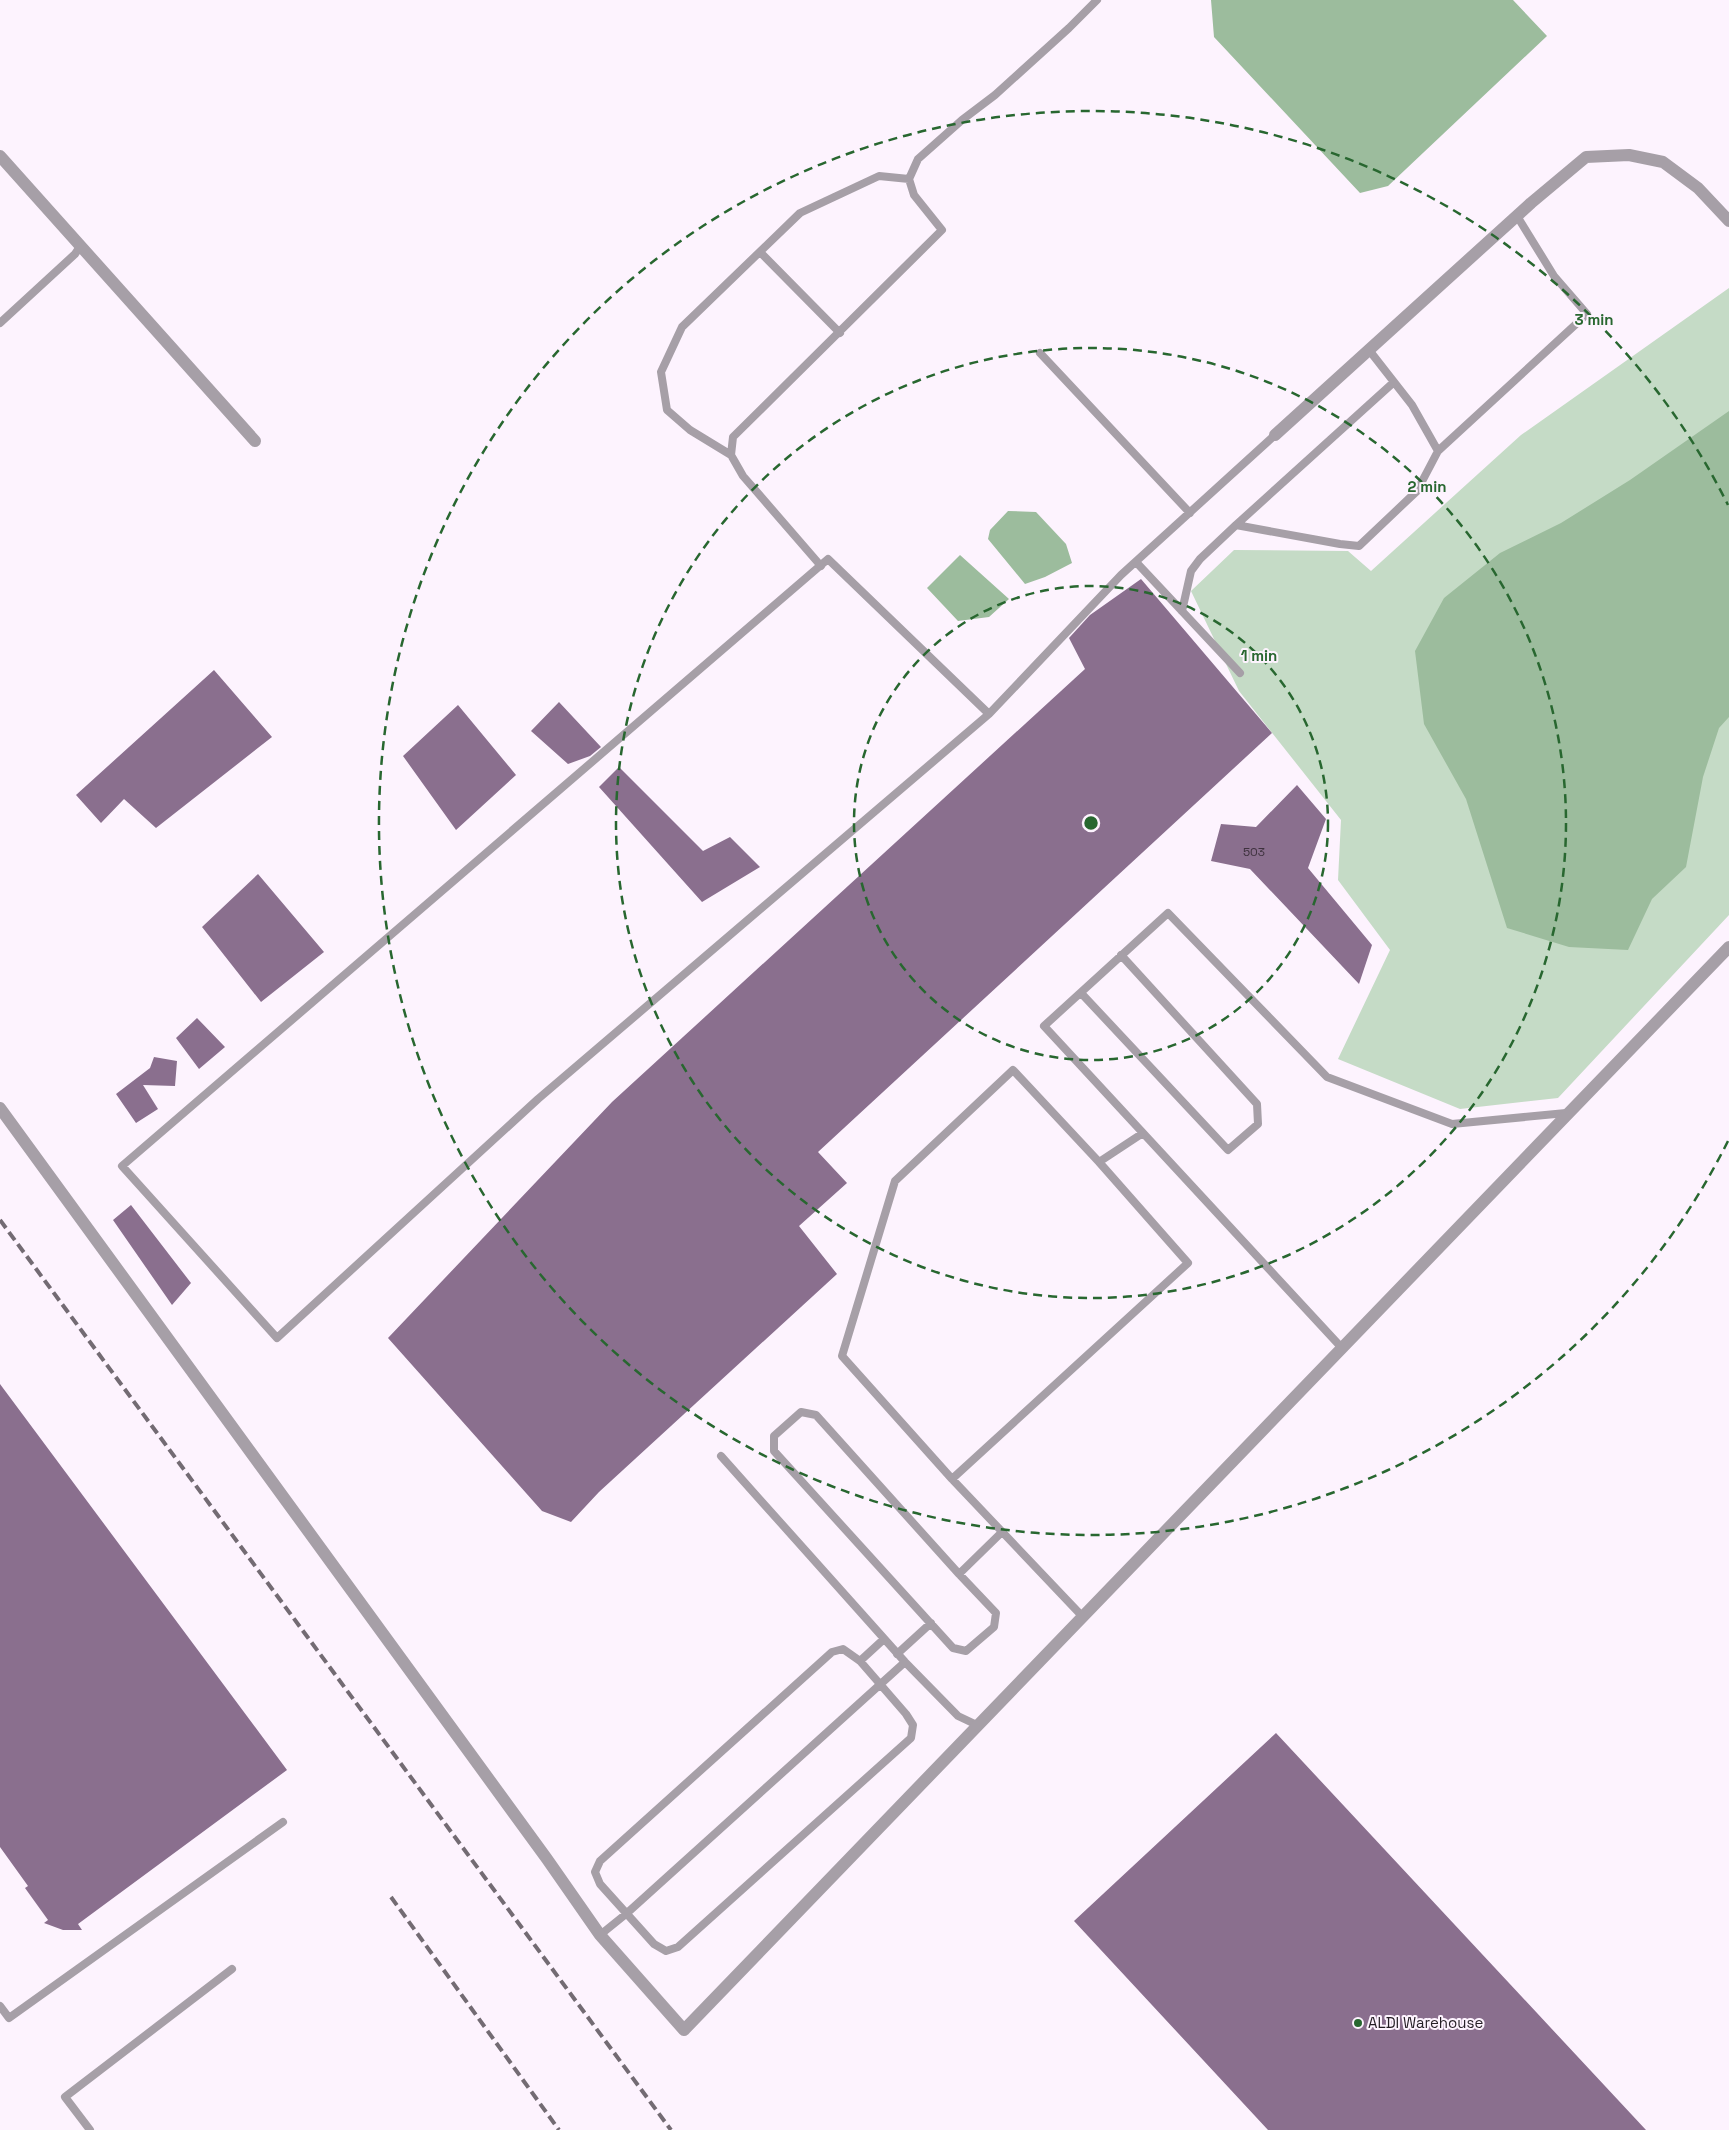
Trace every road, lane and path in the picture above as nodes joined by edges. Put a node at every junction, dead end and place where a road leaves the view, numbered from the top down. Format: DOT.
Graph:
graph roads {
  1 [pos="1097,0"];
  2 [pos="0,156"];
  3 [pos="909,179"];
  4 [pos="1517,216"];
  5 [pos="1729,221"];
  6 [pos="77,240"];
  7 [pos="760,252"];
  8 [pos="0,323"];
  9 [pos="840,333"];
  10 [pos="1369,350"];
  11 [pos="1040,353"];
  12 [pos="1394,382"];
  13 [pos="1276,435"];
  14 [pos="255,441"];
  15 [pos="1438,450"];
  16 [pos="731,455"];
  17 [pos="1190,513"];
  18 [pos="1236,526"];
  19 [pos="1136,562"];
  20 [pos="821,566"];
  21 [pos="1182,611"];
  22 [pos="1240,673"];
  23 [pos="989,714"];
  24 [pos="1729,947"];
  25 [pos="1121,955"];
  26 [pos="1081,992"];
  27 [pos="0,1108"];
  28 [pos="1566,1113"];
  29 [pos="1143,1133"];
  30 [pos="1099,1162"];
  31 [pos="1341,1347"];
  32 [pos="721,1456"];
  33 [pos="952,1479"];
  34 [pos="1002,1532"];
  35 [pos="959,1574"];
  36 [pos="1082,1616"];
  37 [pos="931,1624"];
  38 [pos="884,1639"];
  39 [pos="897,1654"];
  40 [pos="860,1661"];
  41 [pos="905,1662"];
  42 [pos="882,1685"];
  43 [pos="977,1725"];
  44 [pos="283,1822"];
  45 [pos="626,1914"];
  46 [pos="600,1935"];
  47 [pos="232,1969"];
  48 [pos="0,2006"];
  49 [pos="90,2130"];
  1 -- 3 [label="lane"];
  2 -- 6 [label="street"];
  3 -- 7 [label="lane"];
  3 -- 9 [label="lane"];
  4 -- 5 [label="street"];
  4 -- 10 [label="street"];
  4 -- 15 [label="lane"];
  6 -- 8 [label="lane"];
  6 -- 14 [label="street"];
  7 -- 9 [label="lane"];
  7 -- 16 [label="lane"];
  9 -- 16 [label="lane"];
  10 -- 12 [label="lane"];
  10 -- 13 [label="street"];
  11 -- 17 [label="lane"];
  12 -- 15 [label="lane"];
  12 -- 18 [label="lane"];
  13 -- 17 [label="lane"];
  15 -- 18 [label="lane"];
  16 -- 20 [label="lane"];
  17 -- 19 [label="lane"];
  18 -- 21 [label="lane"];
  19 -- 21 [label="lane"];
  19 -- 23 [label="lane"];
  20 -- 23 [label="lane"];
  20 -- 23 [label="lane"];
  21 -- 22 [label="lane"];
  24 -- 28 [label="street"];
  25 -- 26 [label="lane"];
  25 -- 26 [label="lane"];
  25 -- 28 [label="lane"];
  26 -- 29 [label="lane"];
  27 -- 46 [label="street"];
  28 -- 31 [label="street"];
  29 -- 30 [label="lane"];
  29 -- 31 [label="lane"];
  30 -- 33 [label="lane"];
  30 -- 33 [label="lane"];
  31 -- 36 [label="street"];
  32 -- 38 [label="lane"];
  33 -- 34 [label="lane"];
  34 -- 35 [label="lane"];
  34 -- 36 [label="lane"];
  35 -- 37 [label="lane"];
  35 -- 37 [label="lane"];
  36 -- 43 [label="street"];
  37 -- 39 [label="lane"];
  38 -- 39 [label="lane"];
  38 -- 40 [label="lane"];
  39 -- 41 [label="lane"];
  40 -- 42 [label="lane"];
  40 -- 45 [label="lane"];
  41 -- 42 [label="lane"];
  41 -- 43 [label="lane"];
  42 -- 45 [label="lane"];
  42 -- 45 [label="lane"];
  43 -- 46 [label="street"];
  44 -- 48 [label="lane"];
  45 -- 46 [label="lane"];
  47 -- 49 [label="lane"];
}
